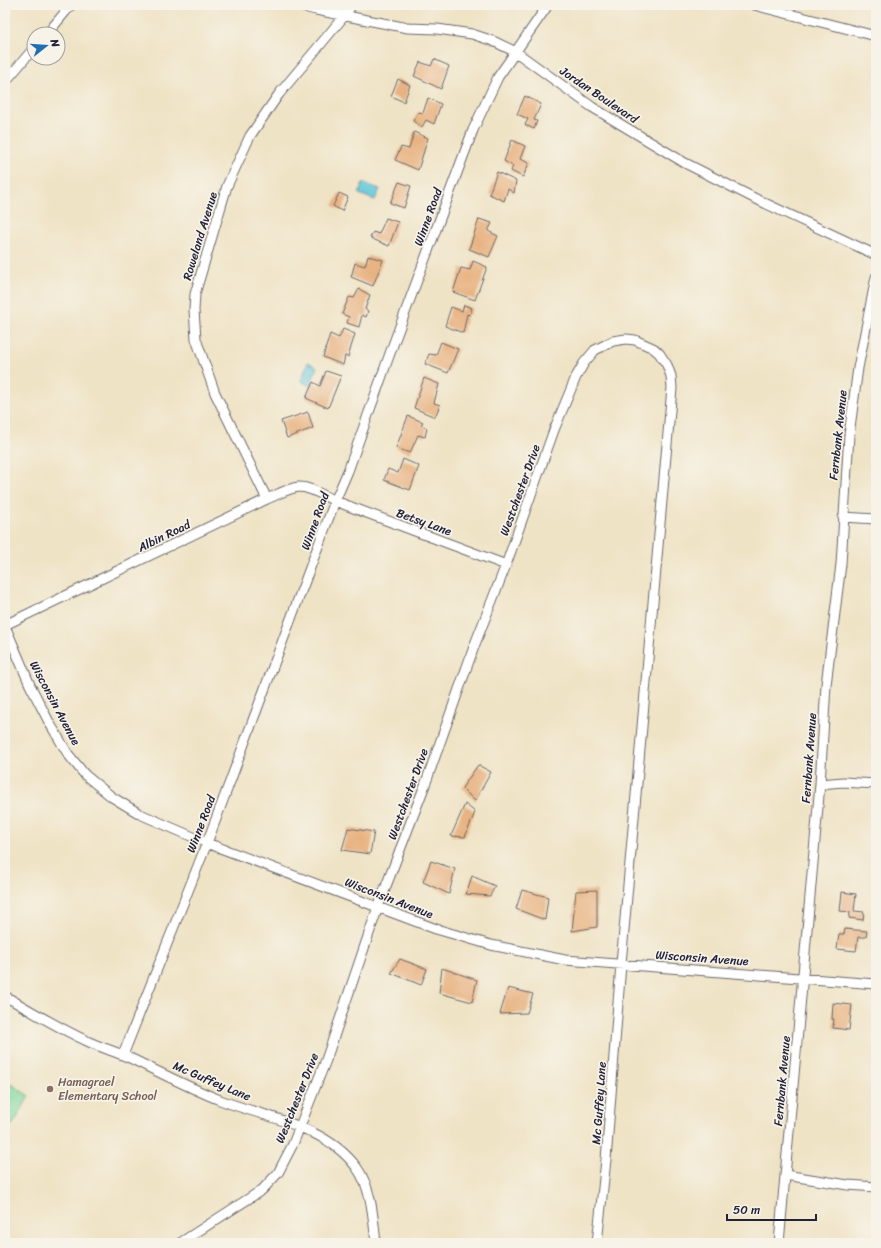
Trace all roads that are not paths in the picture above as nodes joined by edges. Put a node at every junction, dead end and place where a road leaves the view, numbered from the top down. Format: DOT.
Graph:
graph roads {
  1 [pos="70,5"];
  2 [pos="295,5"];
  3 [pos="352,5"];
  4 [pos="548,5"];
  5 [pos="754,5"];
  6 [pos="345,15"];
  7 [pos="53,26"];
  8 [pos="876,36"];
  9 [pos="516,52"];
  10 [pos="26,57"];
  11 [pos="5,82"];
  12 [pos="876,255"];
  13 [pos="876,277"];
  14 [pos="267,499"];
  15 [pos="335,501"];
  16 [pos="843,517"];
  17 [pos="876,519"];
  18 [pos="506,565"];
  19 [pos="5,626"];
  20 [pos="820,784"];
  21 [pos="876,784"];
  22 [pos="207,843"];
  23 [pos="378,907"];
  24 [pos="621,964"];
  25 [pos="803,978"];
  26 [pos="876,984"];
  27 [pos="5,996"];
  28 [pos="123,1055"];
  29 [pos="300,1126"];
  30 [pos="785,1175"];
  31 [pos="876,1187"];
  32 [pos="180,1243"];
  33 [pos="376,1243"];
  34 [pos="596,1243"];
  35 [pos="779,1243"];
  1 -- 7 [label="street"];
  2 -- 6 [label="street, Jordan Boulevard"];
  3 -- 6 [label="street, Roweland Avenue"];
  4 -- 9 [label="street, Winne Road"];
  5 -- 8 [label="street"];
  6 -- 9 [label="street, Jordan Boulevard"];
  6 -- 14 [label="street, Roweland Avenue"];
  9 -- 12 [label="street, Jordan Boulevard"];
  9 -- 15 [label="street, Winne Road"];
  10 -- 11 [label="street"];
  13 -- 16 [label="street, Fernbank Avenue"];
  14 -- 15 [label="street, Albin Road"];
  14 -- 19 [label="street, Albin Road"];
  15 -- 18 [label="street, Betsy Lane"];
  15 -- 22 [label="street, Winne Road"];
  16 -- 17 [label="street"];
  16 -- 20 [label="street, Fernbank Avenue"];
  18 -- 23 [label="street, Westchester Drive"];
  18 -- 24 [label="street, Westchester Drive"];
  19 -- 22 [label="street, Wisconsin Avenue"];
  20 -- 21 [label="street"];
  20 -- 25 [label="street, Fernbank Avenue"];
  22 -- 23 [label="street, Wisconsin Avenue"];
  22 -- 28 [label="street, Winne Road"];
  23 -- 24 [label="street, Wisconsin Avenue"];
  23 -- 29 [label="street, Westchester Drive"];
  24 -- 25 [label="street, Wisconsin Avenue"];
  24 -- 34 [label="street, Mc Guffey Lane"];
  25 -- 26 [label="street, Wisconsin Avenue"];
  25 -- 30 [label="street, Fernbank Avenue"];
  27 -- 28 [label="street, Mc Guffey Lane"];
  28 -- 29 [label="street, Mc Guffey Lane"];
  29 -- 32 [label="street, Westchester Drive"];
  29 -- 33 [label="street, Mc Guffey Lane"];
  30 -- 31 [label="street"];
  30 -- 35 [label="street, Fernbank Avenue"];
}
